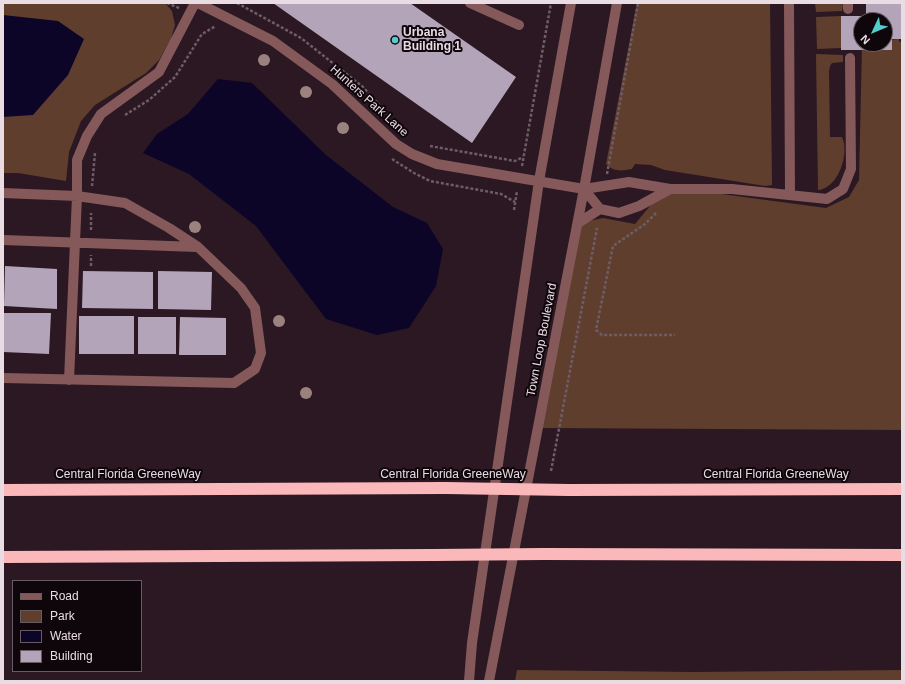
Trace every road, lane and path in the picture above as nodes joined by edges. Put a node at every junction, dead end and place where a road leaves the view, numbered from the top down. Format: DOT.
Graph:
graph roads {
  1 [pos="197,3"];
  2 [pos="237,3"];
  3 [pos="470,3"];
  4 [pos="551,3"];
  5 [pos="571,3"];
  6 [pos="617,3"];
  7 [pos="638,3"];
  8 [pos="789,3"];
  9 [pos="218,25"];
  10 [pos="519,25"];
  11 [pos="850,58"];
  12 [pos="120,118"];
  13 [pos="403,131"];
  14 [pos="423,145"];
  15 [pos="96,147"];
  16 [pos="523,157"];
  17 [pos="520,177"];
  18 [pos="539,180"];
  19 [pos="604,186"];
  20 [pos="584,189"];
  21 [pos="670,189"];
  22 [pos="3,193"];
  23 [pos="790,195"];
  24 [pos="77,196"];
  25 [pos="655,197"];
  26 [pos="91,198"];
  27 [pos="600,209"];
  28 [pos="514,210"];
  29 [pos="578,223"];
  30 [pos="3,240"];
  31 [pos="75,242"];
  32 [pos="91,243"];
  33 [pos="198,247"];
  34 [pos="91,266"];
  35 [pos="675,335"];
  36 [pos="3,378"];
  37 [pos="69,380"];
  38 [pos="551,471"];
  39 [pos="902,489"];
  40 [pos="3,490"];
  41 [pos="902,555"];
  42 [pos="3,557"];
  43 [pos="469,681"];
  44 [pos="489,681"];
  1 -- 17 [label="street, Hunters Park Lane"];
  1 -- 24 [label="street"];
  2 -- 13 [label="path"];
  3 -- 10 [label="street"];
  4 -- 16 [label="path"];
  5 -- 18 [label="street, Town Loop Boulevard"];
  6 -- 20 [label="street, Town Loop Boulevard"];
  7 -- 19 [label="path"];
  8 -- 23 [label="street"];
  9 -- 12 [label="path"];
  11 -- 23 [label="street, Hunters Park Lane"];
  14 -- 16 [label="path"];
  15 -- 26 [label="path"];
  16 -- 17 [label="path"];
  17 -- 18 [label="street, Hunters Park Lane"];
  17 -- 28 [label="path"];
  18 -- 20 [label="street, Hunters Park Lane"];
  18 -- 43 [label="street, Town Loop Boulevard"];
  19 -- 20 [label="street, Hunters Park Lane"];
  19 -- 21 [label="street, Hunters Park Lane"];
  20 -- 27 [label="street"];
  20 -- 29 [label="street, Town Loop Boulevard"];
  21 -- 23 [label="street, Hunters Park Lane"];
  21 -- 25 [label="street"];
  22 -- 24 [label="street"];
  24 -- 26 [label="street"];
  24 -- 31 [label="street"];
  25 -- 27 [label="street"];
  25 -- 35 [label="path"];
  26 -- 32 [label="path"];
  26 -- 33 [label="street"];
  27 -- 29 [label="street"];
  27 -- 38 [label="path"];
  29 -- 44 [label="street, Town Loop Boulevard"];
  30 -- 31 [label="street"];
  31 -- 32 [label="street"];
  31 -- 37 [label="street"];
  32 -- 33 [label="street"];
  32 -- 34 [label="path"];
  33 -- 37 [label="street"];
  36 -- 37 [label="street"];
  39 -- 40 [label="highway, Central Florida GreeneWay, bridge"];
  41 -- 42 [label="highway, bridge"];
}
